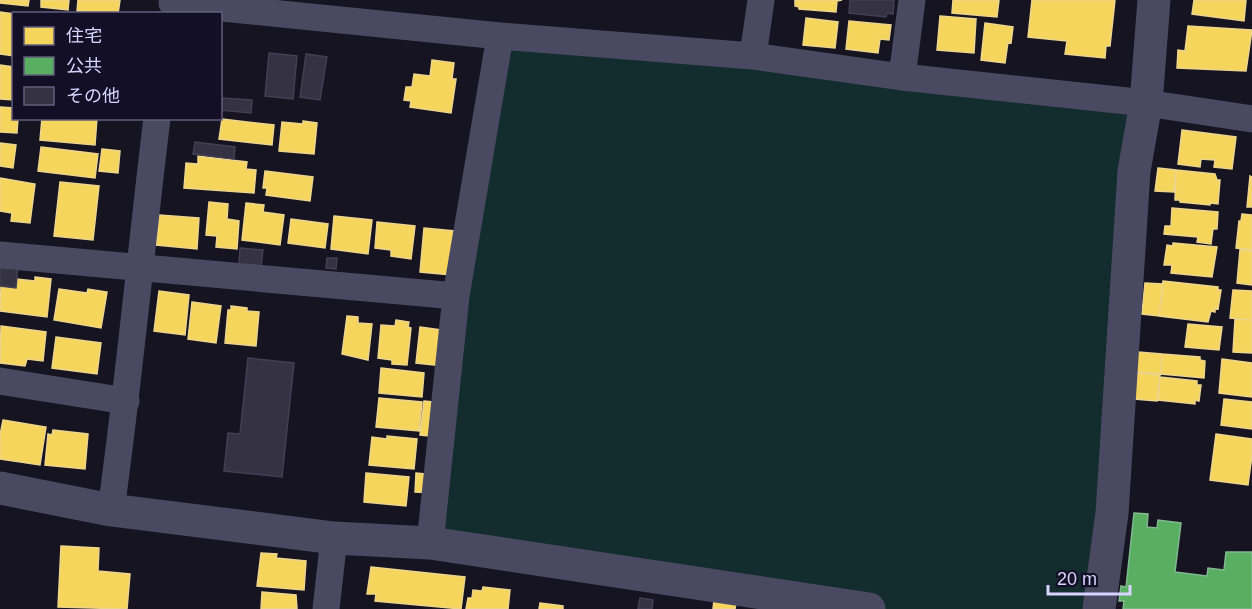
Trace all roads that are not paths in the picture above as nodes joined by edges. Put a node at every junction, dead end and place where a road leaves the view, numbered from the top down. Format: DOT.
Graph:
graph roads {
  1 [pos="761,0"];
  2 [pos="912,0"];
  3 [pos="1154,0"];
  4 [pos="171,5"];
  5 [pos="500,36"];
  6 [pos="753,57"];
  7 [pos="902,77"];
  8 [pos="1146,104"];
  9 [pos="1252,119"];
  10 [pos="157,120"];
  11 [pos="0,255"];
  12 [pos="139,268"];
  13 [pos="456,296"];
  14 [pos="0,381"];
  15 [pos="126,402"];
  16 [pos="0,488"];
  17 [pos="111,510"];
  18 [pos="334,538"];
  19 [pos="430,543"];
  20 [pos="326,609"];
  21 [pos="869,609"];
  22 [pos="1099,609"];
  1 -- 6 [label="street"];
  2 -- 7 [label="street"];
  3 -- 8 [label="street"];
  4 -- 5 [label="street"];
  5 -- 6 [label="street"];
  5 -- 13 [label="street"];
  6 -- 7 [label="street"];
  7 -- 8 [label="street"];
  8 -- 9 [label="street"];
  8 -- 22 [label="street"];
  10 -- 12 [label="street"];
  11 -- 12 [label="street"];
  12 -- 13 [label="street"];
  12 -- 15 [label="street"];
  13 -- 19 [label="street"];
  14 -- 15 [label="street"];
  15 -- 17 [label="street"];
  16 -- 17 [label="street"];
  17 -- 18 [label="street"];
  18 -- 19 [label="street"];
  18 -- 20 [label="street"];
  19 -- 21 [label="street"];
}
